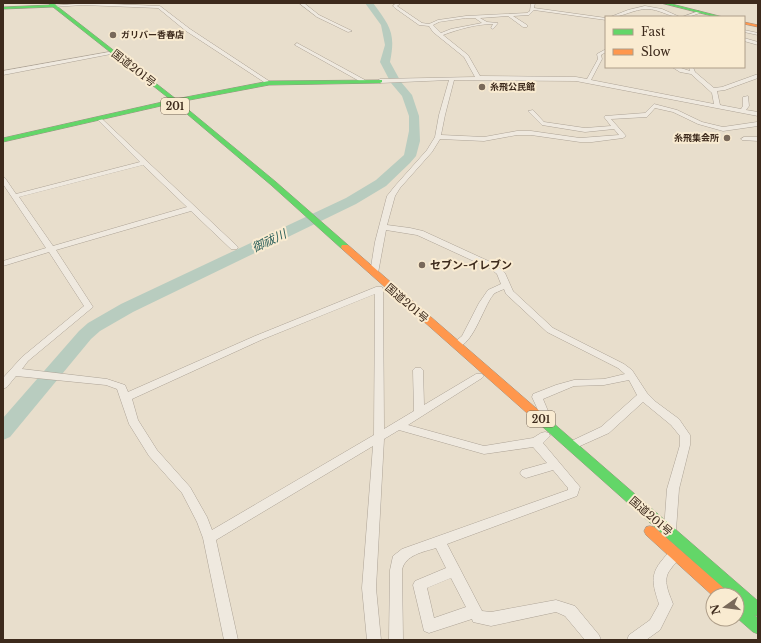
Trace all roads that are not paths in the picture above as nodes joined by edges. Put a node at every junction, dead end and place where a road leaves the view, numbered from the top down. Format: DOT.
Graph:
graph roads {
  1 [pos="301,3"];
  2 [pos="399,3"];
  3 [pos="403,3"];
  4 [pos="533,3"];
  5 [pos="663,3"];
  6 [pos="684,3"];
  7 [pos="688,3"];
  8 [pos="49,4"];
  9 [pos="647,5"];
  10 [pos="3,8"];
  11 [pos="532,9"];
  12 [pos="699,12"];
  13 [pos="509,15"];
  14 [pos="475,16"];
  15 [pos="615,16"];
  16 [pos="676,16"];
  17 [pos="687,16"];
  18 [pos="717,16"];
  19 [pos="605,19"];
  20 [pos="486,23"];
  21 [pos="745,23"];
  22 [pos="430,25"];
  23 [pos="525,26"];
  24 [pos="758,26"];
  25 [pos="493,28"];
  26 [pos="350,30"];
  27 [pos="745,31"];
  28 [pos="758,34"];
  29 [pos="440,35"];
  30 [pos="745,39"];
  31 [pos="297,44"];
  32 [pos="758,44"];
  33 [pos="605,51"];
  34 [pos="109,54"];
  35 [pos="676,68"];
  36 [pos="691,68"];
  37 [pos="3,73"];
  38 [pos="693,73"];
  39 [pos="758,76"];
  40 [pos="478,78"];
  41 [pos="452,79"];
  42 [pos="589,80"];
  43 [pos="363,81"];
  44 [pos="380,81"];
  45 [pos="269,83"];
  46 [pos="713,90"];
  47 [pos="746,98"];
  48 [pos="173,101"];
  49 [pos="717,106"];
  50 [pos="530,111"];
  51 [pos="743,111"];
  52 [pos="758,114"];
  53 [pos="100,119"];
  54 [pos="576,122"];
  55 [pos="758,124"];
  56 [pos="615,127"];
  57 [pos="585,130"];
  58 [pos="438,136"];
  59 [pos="744,139"];
  60 [pos="758,139"];
  61 [pos="3,140"];
  62 [pos="144,163"];
  63 [pos="3,180"];
  64 [pos="6,189"];
  65 [pos="15,196"];
  66 [pos="192,208"];
  67 [pos="383,227"];
  68 [pos="321,229"];
  69 [pos="234,247"];
  70 [pos="51,249"];
  71 [pos="3,264"];
  72 [pos="374,273"];
  73 [pos="506,285"];
  74 [pos="379,289"];
  75 [pos="456,345"];
  76 [pos="418,370"];
  77 [pos="14,372"];
  78 [pos="478,376"];
  79 [pos="631,376"];
  80 [pos="3,385"];
  81 [pos="643,396"];
  82 [pos="126,397"];
  83 [pos="506,401"];
  84 [pos="419,413"];
  85 [pos="538,417"];
  86 [pos="398,426"];
  87 [pos="379,437"];
  88 [pos="571,446"];
  89 [pos="556,466"];
  90 [pos="526,473"];
  91 [pos="646,527"];
  92 [pos="670,533"];
  93 [pos="209,538"];
  94 [pos="439,541"];
  95 [pos="675,554"];
  96 [pos="455,571"];
  97 [pos="713,587"];
  98 [pos="758,610"];
  99 [pos="475,611"];
  100 [pos="745,616"];
  101 [pos="758,627"];
  102 [pos="231,640"];
  103 [pos="374,640"];
  104 [pos="396,640"];
  105 [pos="594,640"];
  106 [pos="634,640"];
  1 -- 26 [label="street"];
  2 -- 3 [label="street"];
  2 -- 22 [label="street"];
  4 -- 11 [label="street"];
  5 -- 12 [label="main road"];
  6 -- 7 [label="street"];
  8 -- 10 [label="main road"];
  8 -- 34 [label="main road, 国道201号 / 201"];
  8 -- 45 [label="street"];
  8 -- 48 [label="main road, 国道201号 / 201"];
  9 -- 15 [label="street"];
  9 -- 16 [label="street"];
  11 -- 13 [label="street"];
  11 -- 19 [label="street"];
  12 -- 17 [label="street"];
  12 -- 18 [label="main road"];
  13 -- 14 [label="street"];
  13 -- 23 [label="street"];
  14 -- 20 [label="street"];
  14 -- 22 [label="street"];
  20 -- 25 [label="street"];
  20 -- 29 [label="street"];
  21 -- 24 [label="main road"];
  22 -- 29 [label="street"];
  27 -- 28 [label="street"];
  29 -- 40 [label="street"];
  30 -- 32 [label="street"];
  31 -- 43 [label="street"];
  33 -- 42 [label="street"];
  34 -- 37 [label="street"];
  34 -- 48 [label="main road, 国道201号 / 201"];
  35 -- 38 [label="street"];
  36 -- 38 [label="street"];
  38 -- 46 [label="street"];
  39 -- 46 [label="street"];
  40 -- 41 [label="street"];
  40 -- 42 [label="street"];
  41 -- 44 [label="street"];
  41 -- 58 [label="street"];
  42 -- 49 [label="street"];
  43 -- 44 [label="main road"];
  43 -- 45 [label="main road"];
  45 -- 48 [label="main road"];
  46 -- 49 [label="street"];
  47 -- 51 [label="street"];
  48 -- 53 [label="main road"];
  48 -- 68 [label="main road, 国道201号 / 201"];
  49 -- 51 [label="street"];
  50 -- 57 [label="street"];
  51 -- 52 [label="street"];
  53 -- 61 [label="main road"];
  53 -- 62 [label="street"];
  54 -- 57 [label="street"];
  55 -- 56 [label="street"];
  56 -- 57 [label="street"];
  56 -- 58 [label="street"];
  58 -- 67 [label="street"];
  59 -- 60 [label="street"];
  62 -- 65 [label="street"];
  62 -- 66 [label="street"];
  63 -- 64 [label="street"];
  64 -- 65 [label="street"];
  65 -- 70 [label="street"];
  66 -- 69 [label="street"];
  66 -- 70 [label="street"];
  67 -- 72 [label="street"];
  67 -- 73 [label="street"];
  68 -- 72 [label="main road, 国道201号 / 201"];
  68 -- 74 [label="main road, 国道201号 / 201"];
  70 -- 71 [label="street"];
  70 -- 77 [label="street"];
  72 -- 75 [label="main road, 国道201号 / 201"];
  73 -- 75 [label="street"];
  73 -- 79 [label="street"];
  74 -- 78 [label="main road, 国道201号 / 201"];
  74 -- 82 [label="street"];
  74 -- 87 [label="street"];
  75 -- 85 [label="main road, 国道201号 / 201"];
  76 -- 84 [label="street"];
  77 -- 80 [label="street"];
  77 -- 82 [label="street"];
  78 -- 83 [label="main road, 国道201号 / 201"];
  78 -- 84 [label="street"];
  79 -- 81 [label="street"];
  79 -- 85 [label="street"];
  81 -- 88 [label="street"];
  81 -- 92 [label="street"];
  82 -- 93 [label="street"];
  84 -- 86 [label="street"];
  85 -- 88 [label="main road, 国道201号 / 201"];
  86 -- 87 [label="street"];
  86 -- 89 [label="street"];
  87 -- 93 [label="street"];
  87 -- 103 [label="street"];
  88 -- 92 [label="main road, 国道201号 / 201"];
  89 -- 90 [label="street"];
  89 -- 94 [label="street"];
  91 -- 95 [label="main road, 国道201号"];
  92 -- 98 [label="main road, 国道201号 / 201"];
  93 -- 102 [label="street"];
  94 -- 96 [label="street"];
  94 -- 104 [label="street"];
  95 -- 97 [label="main road, 国道201号"];
  95 -- 106 [label="street"];
  96 -- 99 [label="street"];
  96 -- 99 [label="street"];
  99 -- 105 [label="street"];
  100 -- 101 [label="main road"];
}
